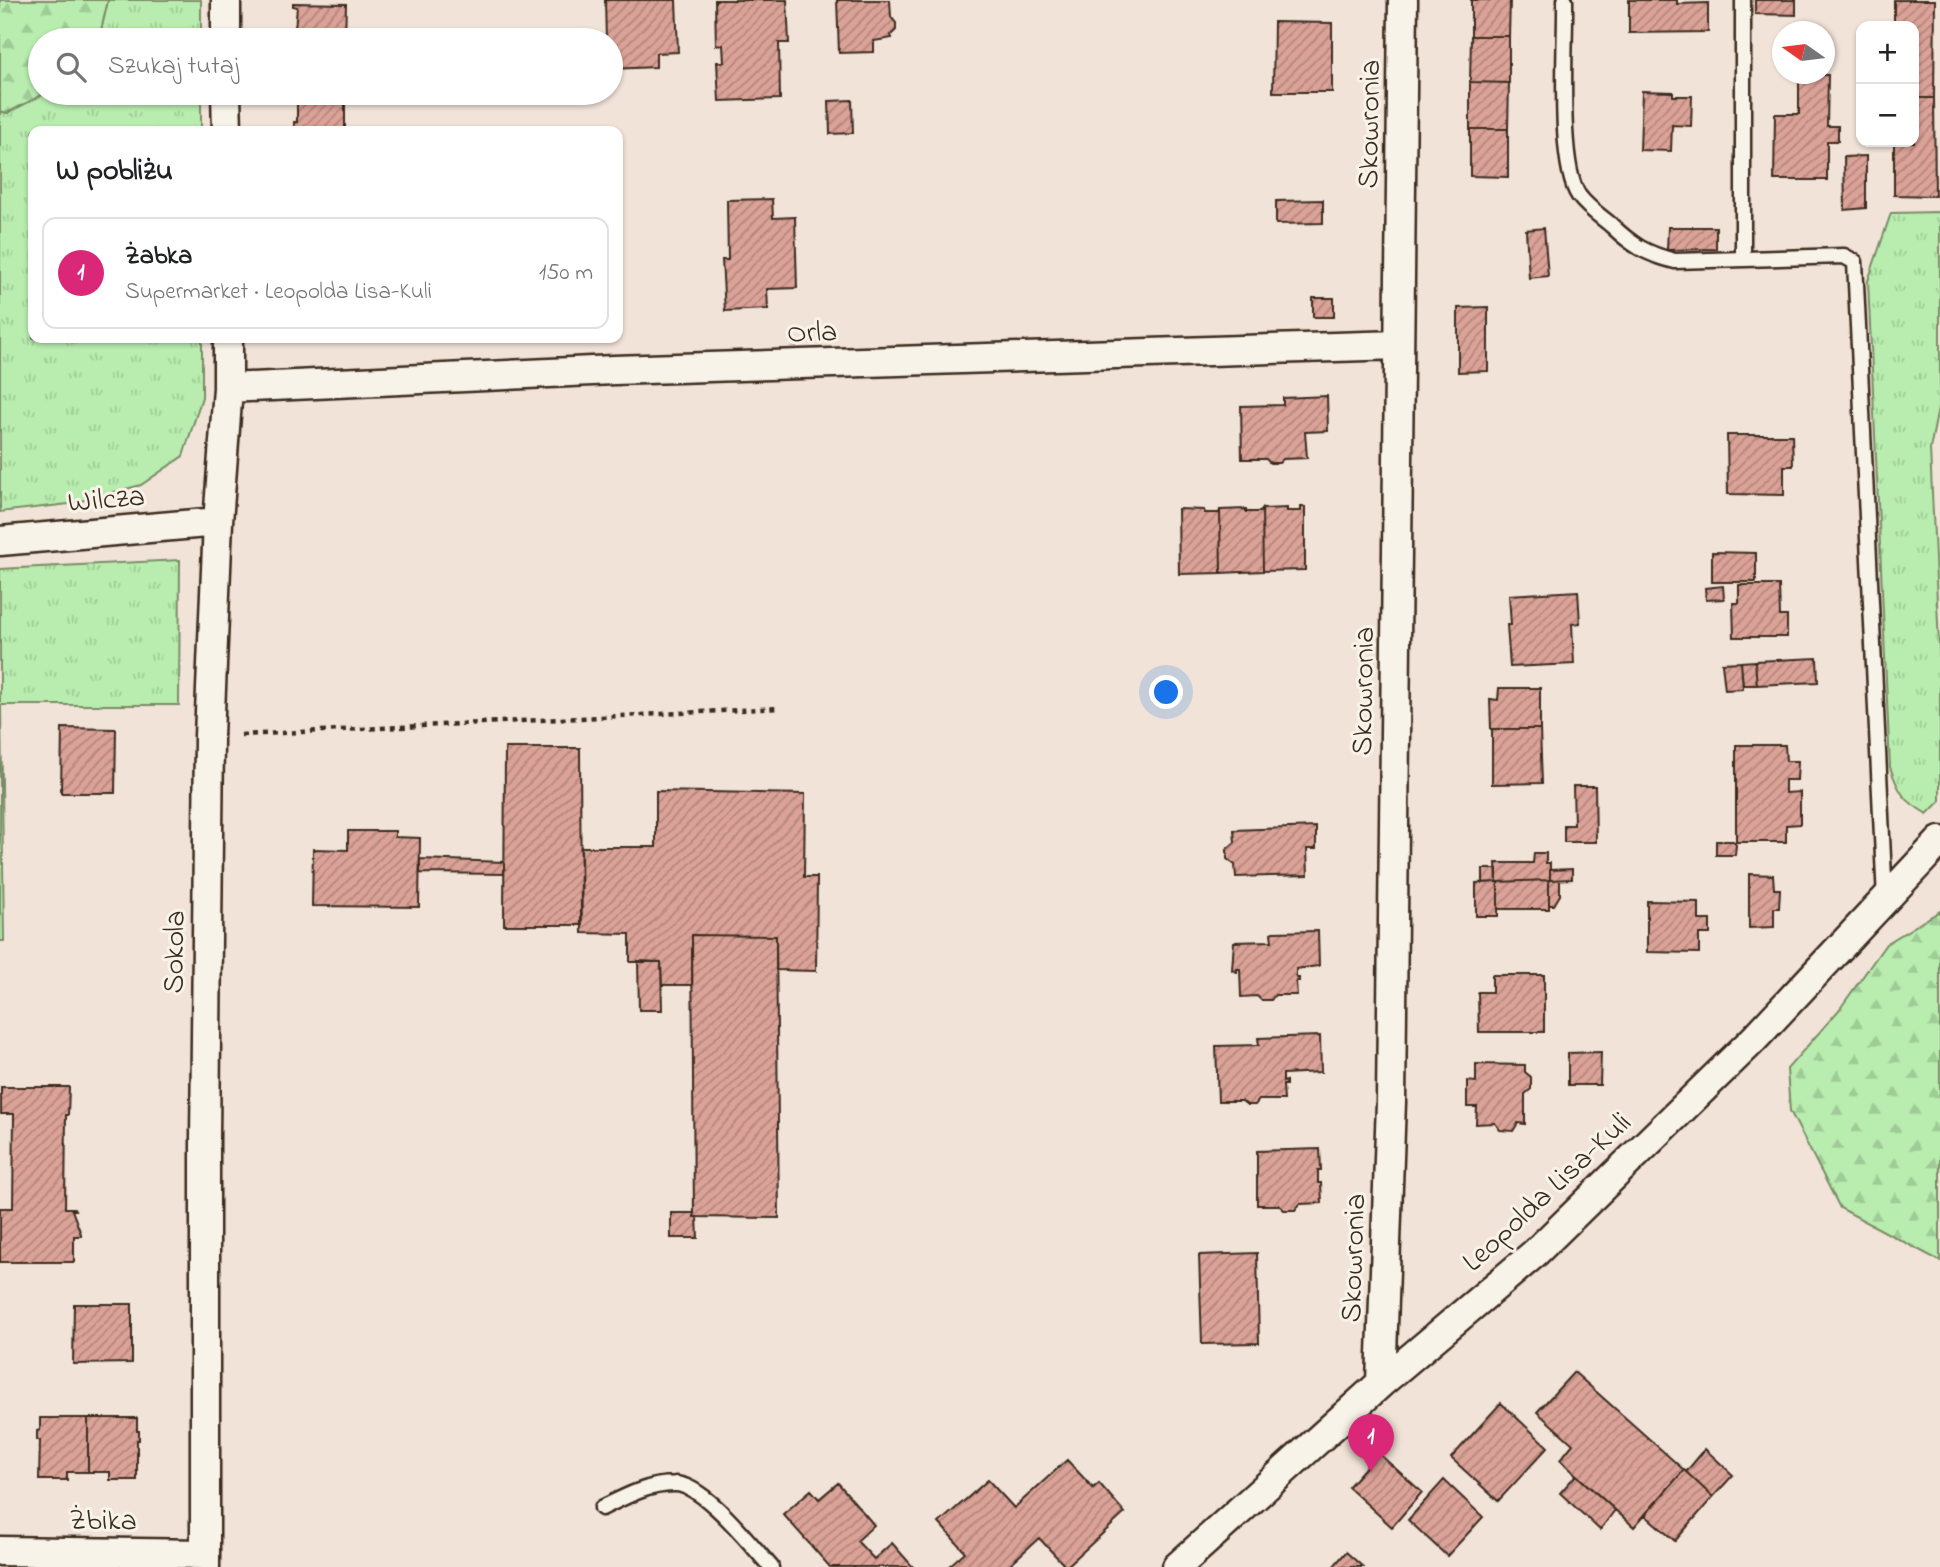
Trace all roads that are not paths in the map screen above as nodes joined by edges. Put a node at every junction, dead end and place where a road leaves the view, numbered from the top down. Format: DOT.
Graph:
graph roads {
  1 [pos="226,0"];
  2 [pos="1403,0"];
  3 [pos="1565,0"];
  4 [pos="1743,0"];
  5 [pos="226,28"];
  6 [pos="226,105"];
  7 [pos="226,126"];
  8 [pos="1743,259"];
  9 [pos="228,343"];
  10 [pos="1399,345"];
  11 [pos="228,388"];
  12 [pos="218,522"];
  13 [pos="0,541"];
  14 [pos="1940,841"];
  15 [pos="1885,901"];
  16 [pos="1381,1383"];
  17 [pos="602,1508"];
  18 [pos="0,1551"];
  19 [pos="205,1561"];
  20 [pos="771,1567"];
  21 [pos="1177,1567"];
  1 -- 5 [label="street"];
  2 -- 10 [label="street, Skowronia"];
  3 -- 8 [label="lane"];
  4 -- 8 [label="lane"];
  6 -- 7 [label="street"];
  8 -- 15 [label="lane"];
  9 -- 11 [label="street, Sokola"];
  10 -- 11 [label="street, Orla"];
  10 -- 16 [label="street, Skowronia"];
  11 -- 12 [label="street, Sokola"];
  12 -- 13 [label="street, Wilcza"];
  12 -- 19 [label="street, Sokola"];
  14 -- 15 [label="street, Leopolda Lisa-Kuli"];
  15 -- 16 [label="street, Leopolda Lisa-Kuli"];
  16 -- 21 [label="street, Leopolda Lisa-Kuli"];
  17 -- 20 [label="lane"];
  18 -- 19 [label="street, Żbika"];
}
